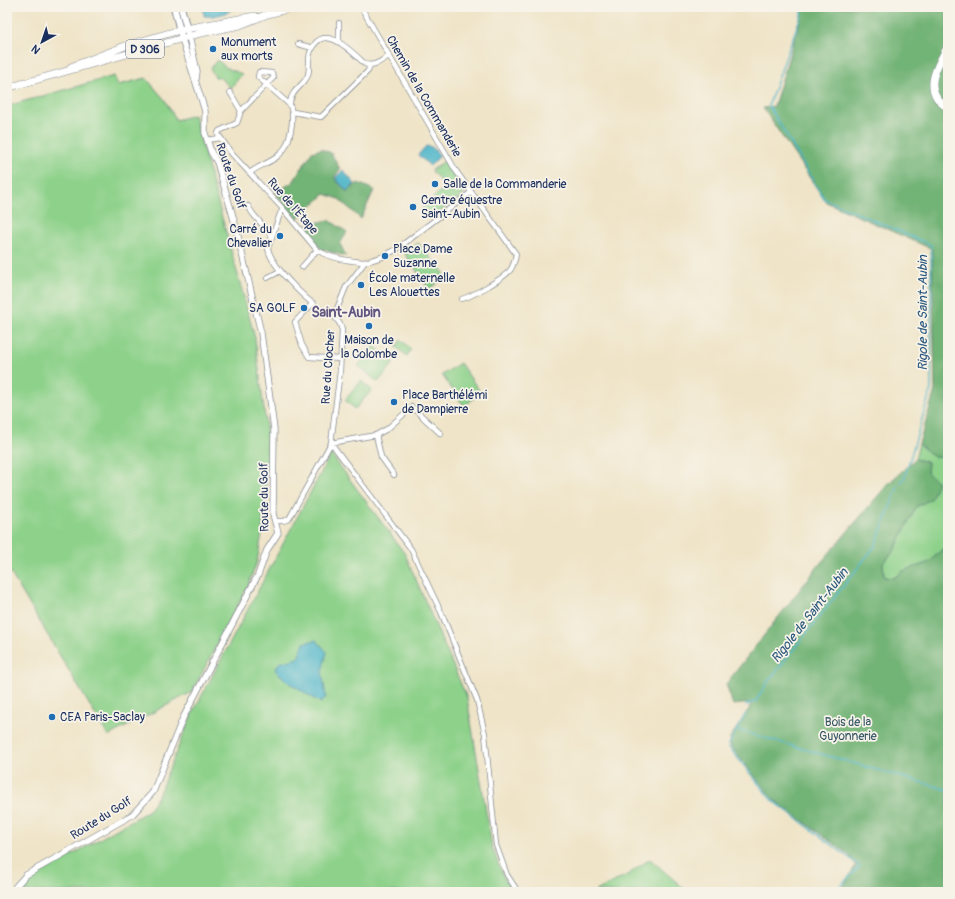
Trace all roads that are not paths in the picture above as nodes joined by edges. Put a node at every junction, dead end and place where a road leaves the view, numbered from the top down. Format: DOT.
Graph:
graph roads {
  1 [pos="174,7"];
  2 [pos="181,7"];
  3 [pos="294,7"];
  4 [pos="362,7"];
  5 [pos="265,15"];
  6 [pos="339,23"];
  7 [pos="184,27"];
  8 [pos="185,38"];
  9 [pos="339,41"];
  10 [pos="298,44"];
  11 [pos="948,46"];
  12 [pos="313,48"];
  13 [pos="389,56"];
  14 [pos="370,65"];
  15 [pos="52,75"];
  16 [pos="7,88"];
  17 [pos="230,92"];
  18 [pos="290,104"];
  19 [pos="948,108"];
  20 [pos="241,111"];
  21 [pos="292,112"];
  22 [pos="220,138"];
  23 [pos="208,140"];
  24 [pos="250,173"];
  25 [pos="470,193"];
  26 [pos="248,206"];
  27 [pos="283,209"];
  28 [pos="272,236"];
  29 [pos="317,250"];
  30 [pos="365,262"];
  31 [pos="302,268"];
  32 [pos="280,271"];
  33 [pos="267,278"];
  34 [pos="462,299"];
  35 [pos="313,303"];
  36 [pos="334,316"];
  37 [pos="341,359"];
  38 [pos="441,434"];
  39 [pos="376,435"];
  40 [pos="331,443"];
  41 [pos="394,475"];
  42 [pos="275,521"];
  43 [pos="13,892"];
  44 [pos="518,892"];
  1 -- 7 [label="main road"];
  2 -- 7 [label="main road"];
  3 -- 5 [label="main road, D 306"];
  4 -- 13 [label="street, Chemin de la Commanderie"];
  5 -- 7 [label="main road, D 306"];
  5 -- 8 [label="main road, D 306"];
  6 -- 9 [label="street"];
  7 -- 8 [label="main road, Route du Golf"];
  7 -- 15 [label="main road, D 306"];
  8 -- 15 [label="main road, D 306"];
  8 -- 23 [label="street, Route du Golf"];
  9 -- 12 [label="street"];
  9 -- 14 [label="street"];
  10 -- 12 [label="street"];
  11 -- 19 [label="main road"];
  12 -- 18 [label="street"];
  13 -- 14 [label="street"];
  13 -- 25 [label="street, Chemin de la Commanderie"];
  14 -- 21 [label="street"];
  15 -- 16 [label="main road, D 306"];
  17 -- 20 [label="street"];
  18 -- 20 [label="street"];
  18 -- 21 [label="street"];
  20 -- 22 [label="street"];
  21 -- 24 [label="street"];
  22 -- 23 [label="street"];
  22 -- 24 [label="street, Rue de l'Étape"];
  23 -- 42 [label="street, Route du Golf"];
  24 -- 27 [label="street, Rue de l'Étape"];
  25 -- 30 [label="street"];
  25 -- 34 [label="street, Chemin de la Commanderie"];
  26 -- 28 [label="street"];
  27 -- 28 [label="street"];
  27 -- 29 [label="street, Rue de l'Étape"];
  28 -- 32 [label="street"];
  29 -- 30 [label="street, Rue de l'Étape"];
  29 -- 31 [label="street"];
  30 -- 36 [label="street, Rue du Clocher"];
  32 -- 33 [label="street"];
  32 -- 35 [label="street"];
  35 -- 36 [label="street"];
  35 -- 37 [label="street"];
  36 -- 37 [label="street, Rue du Clocher"];
  37 -- 40 [label="street, Rue du Clocher"];
  38 -- 39 [label="street"];
  39 -- 40 [label="street"];
  39 -- 41 [label="street"];
  40 -- 42 [label="street"];
  40 -- 44 [label="street"];
  42 -- 43 [label="street, Route du Golf"];
}
